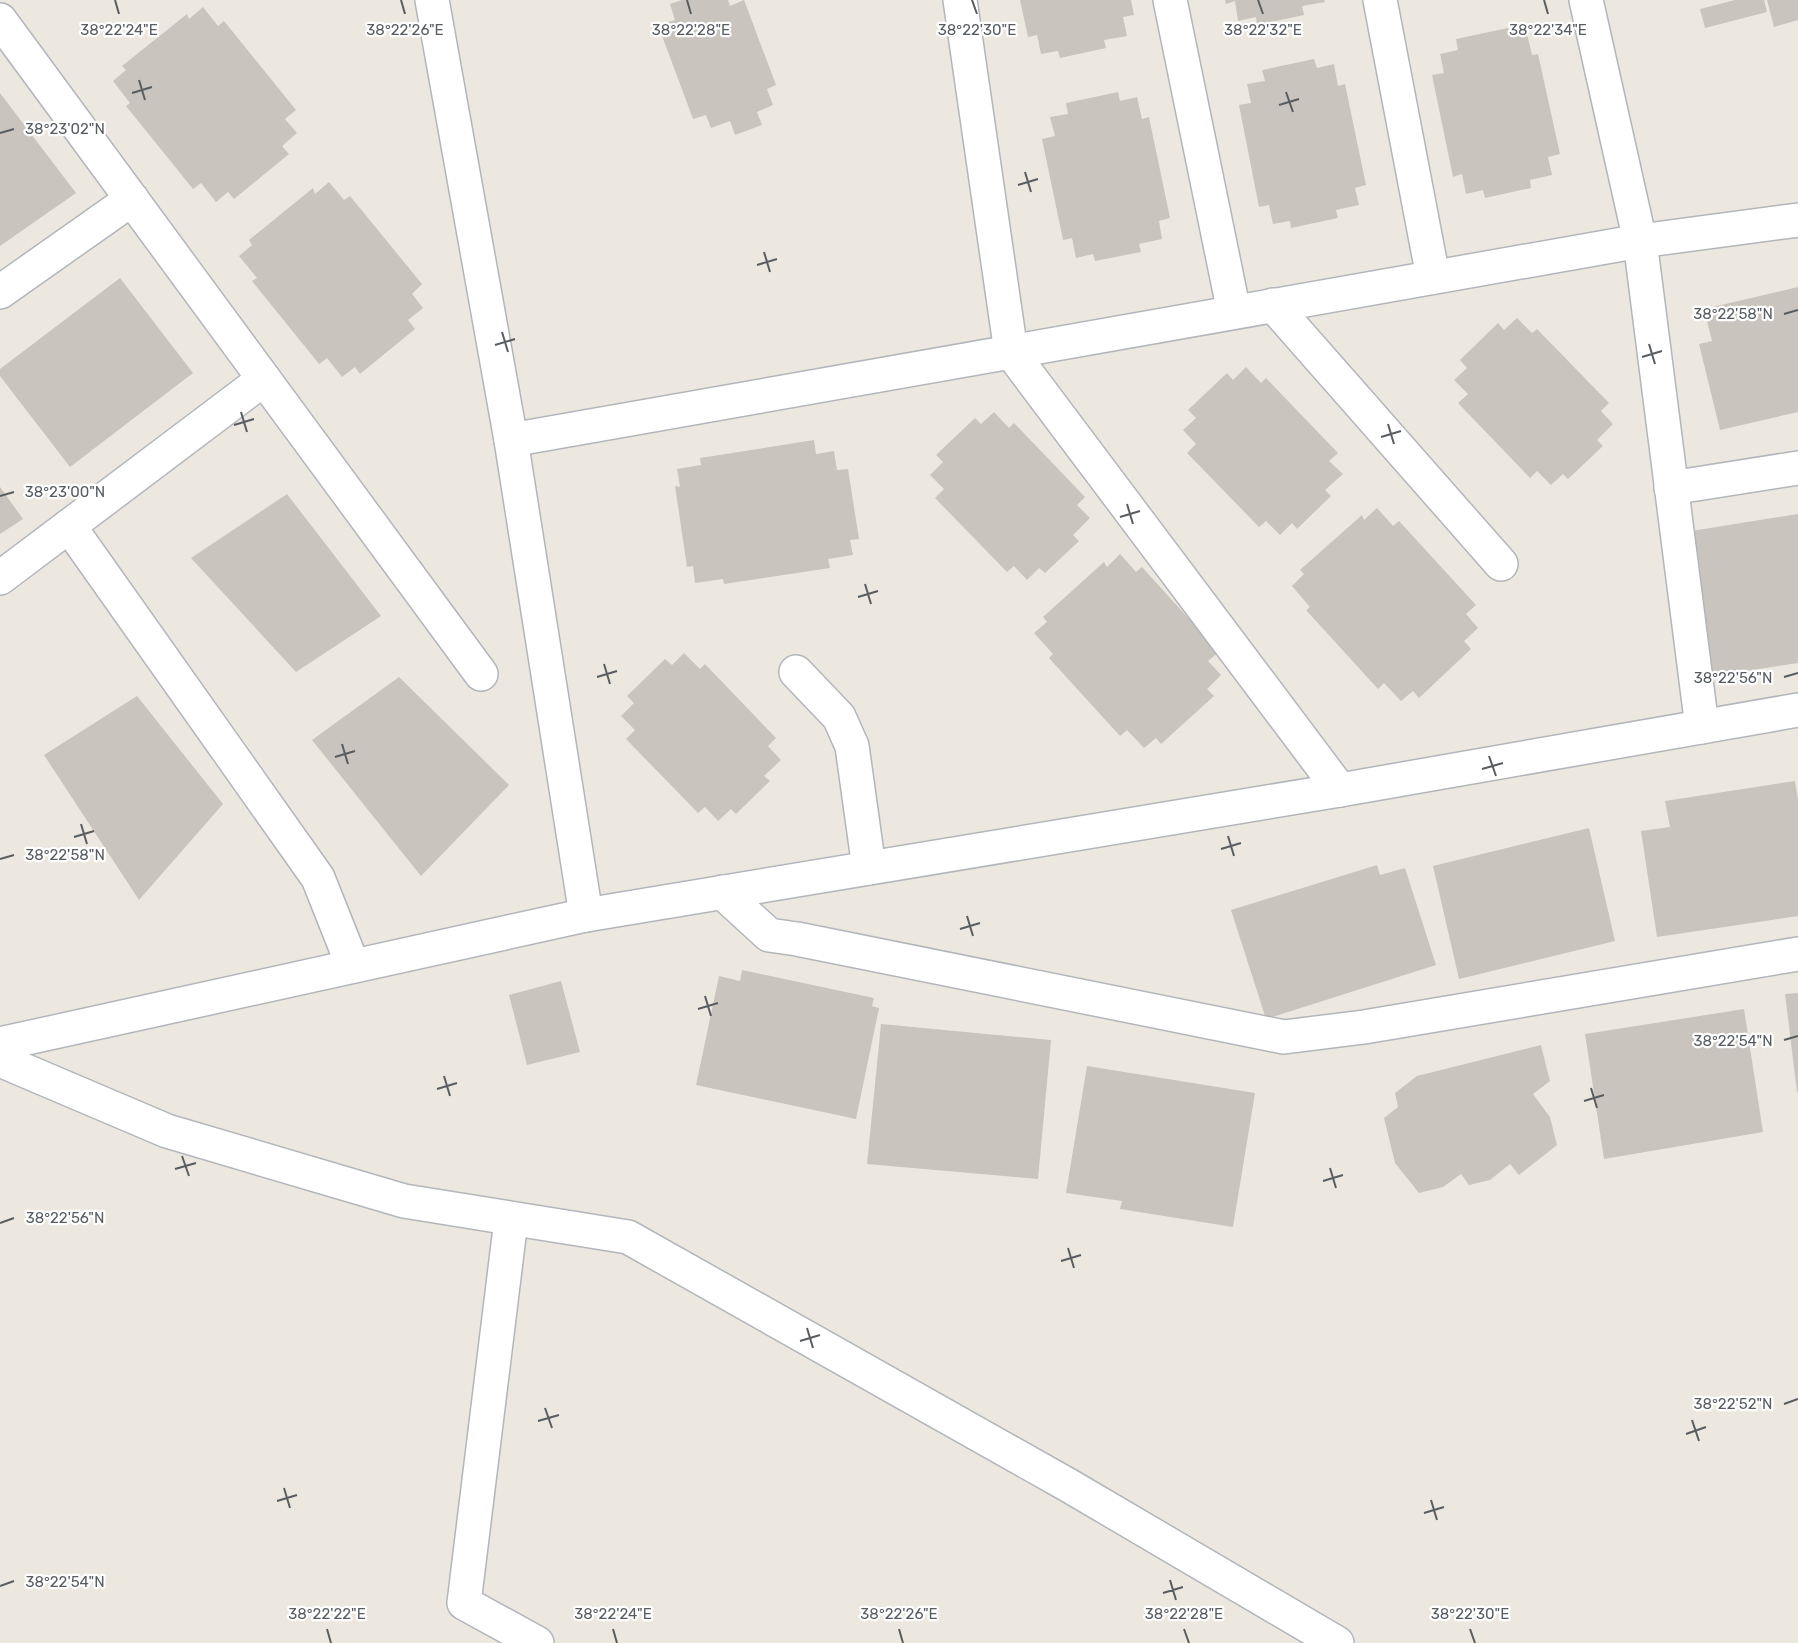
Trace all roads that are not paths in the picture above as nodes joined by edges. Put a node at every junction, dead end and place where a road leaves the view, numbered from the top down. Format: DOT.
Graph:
graph roads {
  1 [pos="432,0"];
  2 [pos="960,0"];
  3 [pos="1170,0"];
  4 [pos="1380,0"];
  5 [pos="1586,0"];
  6 [pos="0,20"];
  7 [pos="132,199"];
  8 [pos="1798,220"];
  9 [pos="1640,241"];
  10 [pos="1433,277"];
  11 [pos="0,292"];
  12 [pos="1273,305"];
  13 [pos="1234,312"];
  14 [pos="1011,352"];
  15 [pos="264,379"];
  16 [pos="511,440"];
  17 [pos="1798,468"];
  18 [pos="1671,488"];
  19 [pos="69,526"];
  20 [pos="1501,564"];
  21 [pos="0,578"];
  22 [pos="796,672"];
  23 [pos="481,674"];
  24 [pos="1798,710"];
  25 [pos="1702,727"];
  26 [pos="1340,790"];
  27 [pos="869,868"];
  28 [pos="722,892"];
  29 [pos="586,915"];
  30 [pos="1798,954"];
  31 [pos="353,966"];
  32 [pos="0,1044"];
  33 [pos="0,1060"];
  34 [pos="511,1220"];
  35 [pos="537,1643"];
  36 [pos="1337,1643"];
  1 -- 16 [label="street"];
  2 -- 14 [label="street"];
  3 -- 13 [label="street"];
  4 -- 10 [label="street"];
  5 -- 9 [label="street"];
  6 -- 7 [label="street"];
  7 -- 11 [label="street"];
  7 -- 15 [label="street"];
  8 -- 9 [label="street"];
  9 -- 10 [label="street"];
  9 -- 18 [label="street"];
  10 -- 12 [label="street"];
  12 -- 13 [label="street"];
  12 -- 20 [label="street"];
  13 -- 14 [label="street"];
  14 -- 16 [label="street"];
  14 -- 26 [label="street"];
  15 -- 19 [label="street"];
  15 -- 23 [label="street"];
  16 -- 29 [label="street"];
  17 -- 18 [label="street"];
  18 -- 25 [label="street"];
  19 -- 21 [label="street"];
  19 -- 31 [label="street"];
  22 -- 27 [label="street"];
  24 -- 25 [label="street"];
  25 -- 26 [label="street"];
  26 -- 27 [label="street"];
  27 -- 28 [label="street"];
  28 -- 29 [label="street"];
  28 -- 30 [label="street"];
  29 -- 31 [label="street"];
  31 -- 32 [label="street"];
  33 -- 34 [label="street"];
  34 -- 35 [label="street"];
  34 -- 36 [label="street"];
}
